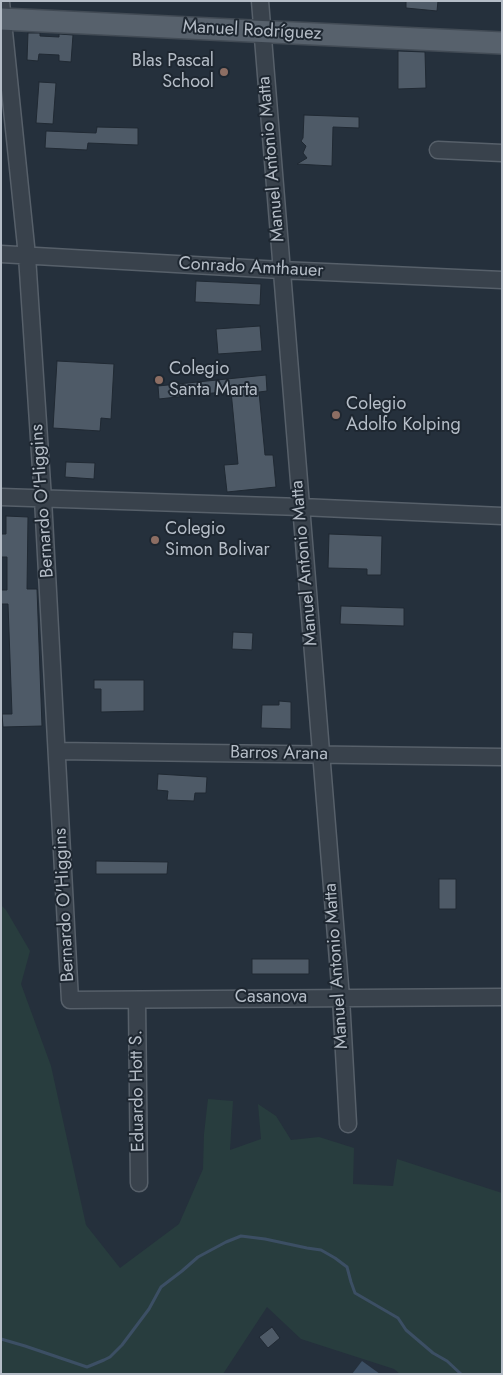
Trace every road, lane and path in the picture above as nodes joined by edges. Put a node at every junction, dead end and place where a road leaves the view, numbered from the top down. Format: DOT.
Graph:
graph roads {
  1 [pos="2,10"];
  2 [pos="261,17"];
  3 [pos="502,29"];
  4 [pos="502,43"];
  5 [pos="438,150"];
  6 [pos="502,153"];
  7 [pos="1,254"];
  8 [pos="26,256"];
  9 [pos="281,270"];
  10 [pos="502,280"];
  11 [pos="1,497"];
  12 [pos="43,499"];
  13 [pos="300,507"];
  14 [pos="502,516"];
  15 [pos="57,751"];
  16 [pos="320,754"];
  17 [pos="502,757"];
  18 [pos="502,996"];
  19 [pos="341,998"];
  20 [pos="70,1000"];
  21 [pos="137,1000"];
  22 [pos="348,1124"];
  23 [pos="139,1183"];
  1 -- 2 [label="main road, Manuel Rodríguez"];
  1 -- 8 [label="street, Bernardo O'Higgins"];
  2 -- 3 [label="main road, Manuel Rodríguez"];
  2 -- 4 [label="main road, Manuel Rodríguez"];
  2 -- 9 [label="street, Manuel Antonio Matta"];
  5 -- 6 [label="street"];
  7 -- 8 [label="street, Conrado Amthauer"];
  8 -- 9 [label="street, Conrado Amthauer"];
  8 -- 12 [label="street, Bernardo O'Higgins"];
  9 -- 10 [label="street, Conrado Amthauer"];
  9 -- 13 [label="street, Manuel Antonio Matta"];
  11 -- 12 [label="street"];
  12 -- 13 [label="street"];
  12 -- 15 [label="street, Bernardo O'Higgins"];
  13 -- 14 [label="street"];
  13 -- 16 [label="street, Manuel Antonio Matta"];
  15 -- 16 [label="street, Barros Arana"];
  15 -- 20 [label="street, Bernardo O'Higgins"];
  16 -- 17 [label="street, Barros Arana"];
  16 -- 19 [label="street, Manuel Antonio Matta"];
  18 -- 19 [label="street, Casanova"];
  19 -- 21 [label="street, Casanova"];
  19 -- 22 [label="street, Manuel Antonio Matta"];
  20 -- 21 [label="street, Casanova"];
  21 -- 23 [label="street, Eduardo Hott S."];
}
